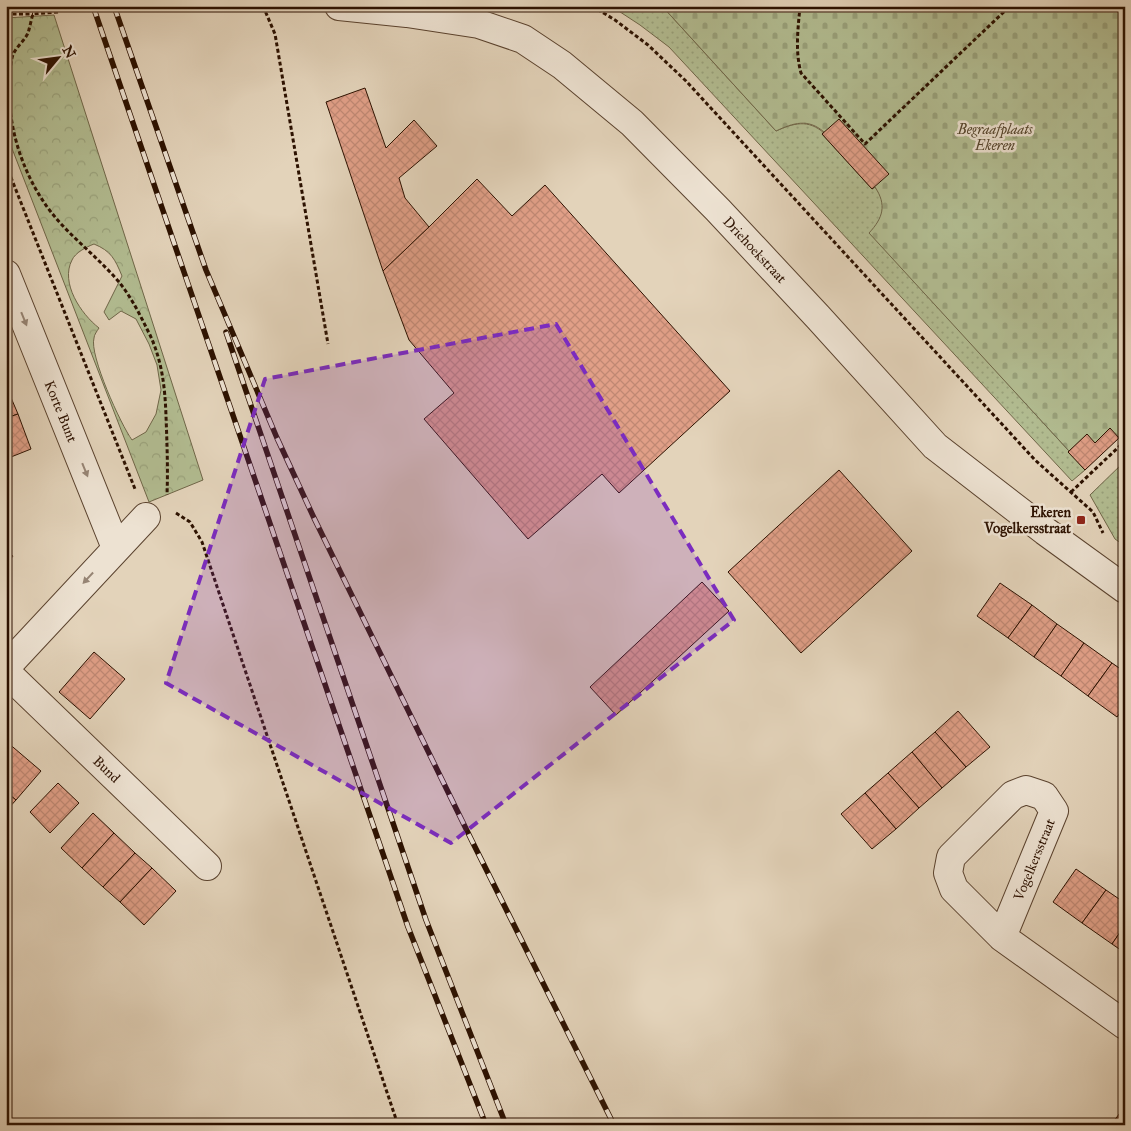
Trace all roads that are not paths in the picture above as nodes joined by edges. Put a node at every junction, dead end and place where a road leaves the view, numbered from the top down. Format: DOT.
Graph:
graph roads {
  1 [pos="340,6"];
  2 [pos="6,274"];
  3 [pos="156,514"];
  4 [pos="116,548"];
  5 [pos="1125,589"];
  6 [pos="6,667"];
  7 [pos="6,672"];
  8 [pos="207,866"];
  9 [pos="1002,937"];
  10 [pos="1125,1025"];
  1 -- 5 [label="street, Driehoekstraat"];
  2 -- 4 [label="street, Korte Bunt, one-way"];
  3 -- 4 [label="street"];
  4 -- 6 [label="street, one-way"];
  7 -- 8 [label="street, Bund"];
  9 -- 9 [label="street, Vogelkersstraat"];
  9 -- 10 [label="street, Vogelkersstraat"];
}
